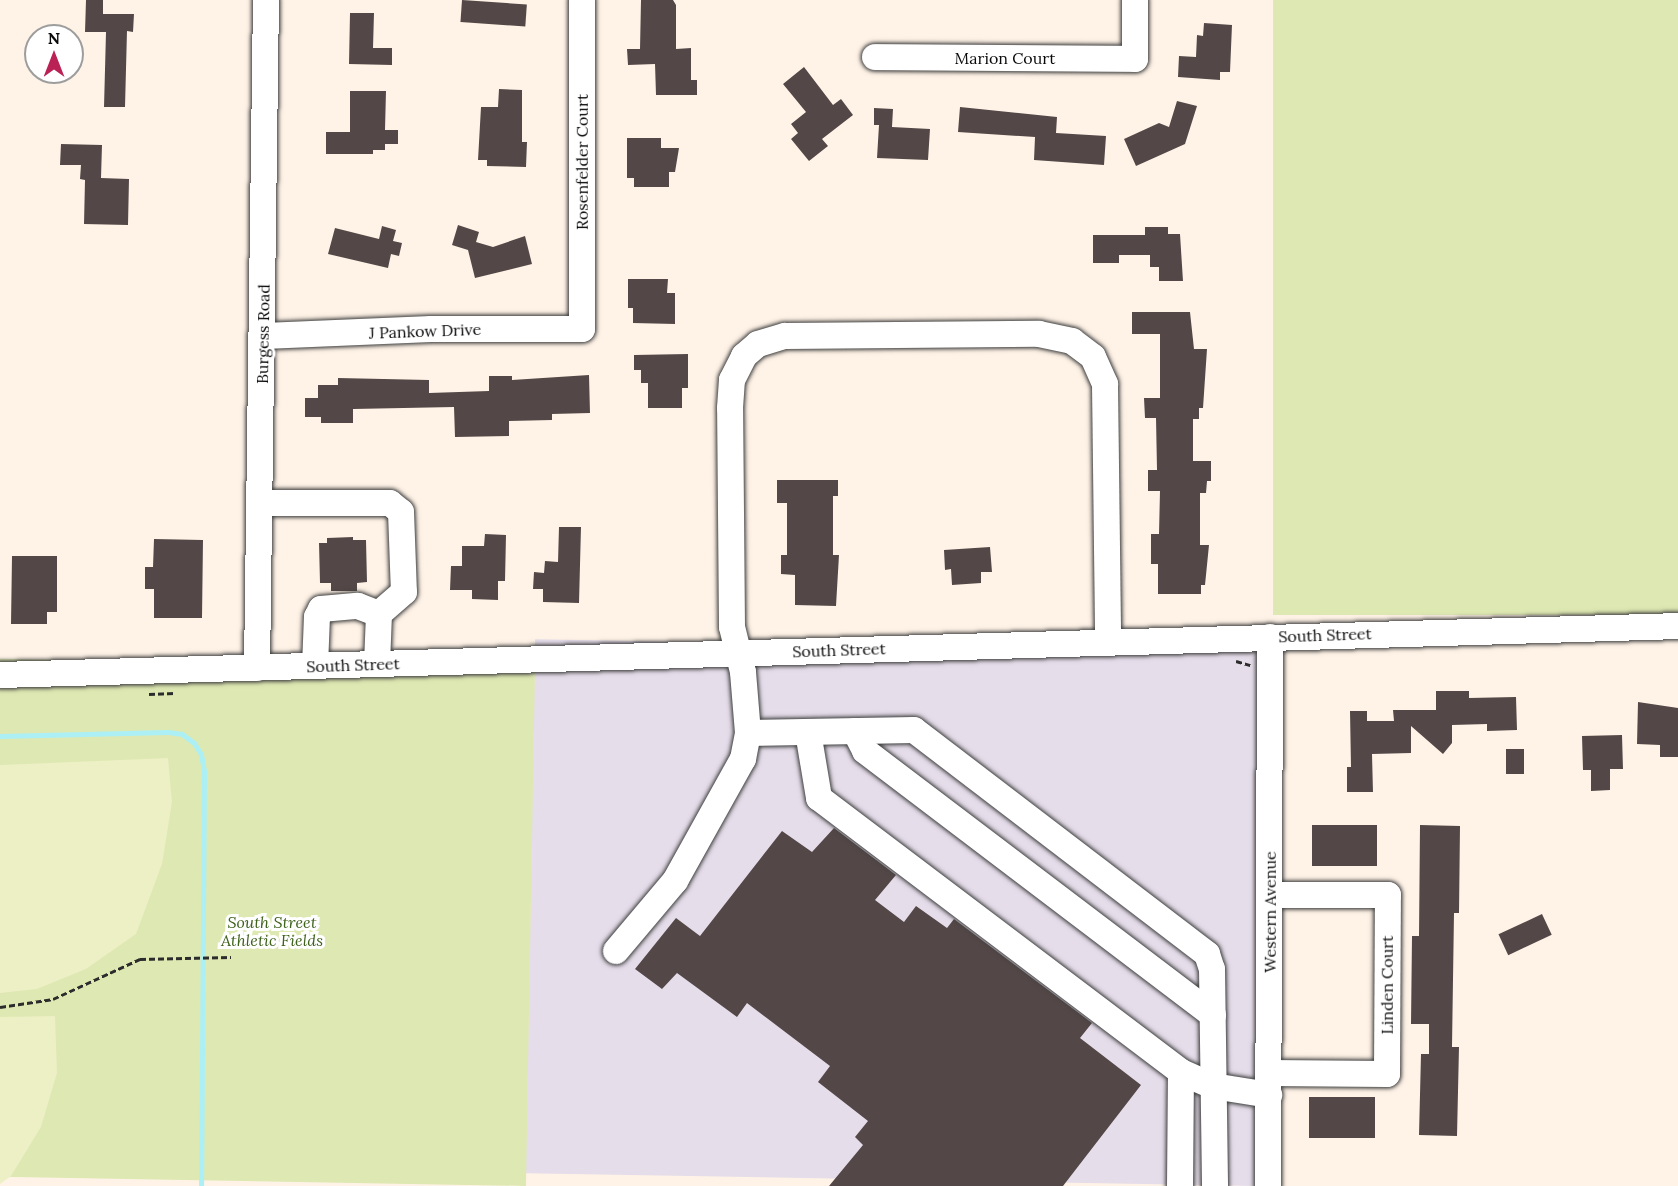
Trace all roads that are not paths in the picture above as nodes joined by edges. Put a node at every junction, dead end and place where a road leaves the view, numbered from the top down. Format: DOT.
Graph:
graph roads {
  1 [pos="266,0"];
  2 [pos="582,0"];
  3 [pos="1135,0"];
  4 [pos="875,57"];
  5 [pos="582,324"];
  6 [pos="264,336"];
  7 [pos="260,503"];
  8 [pos="379,614"];
  9 [pos="1678,626"];
  10 [pos="1270,637"];
  11 [pos="1108,642"];
  12 [pos="737,653"];
  13 [pos="377,664"];
  14 [pos="315,666"];
  15 [pos="257,668"];
  16 [pos="0,675"];
  17 [pos="855,731"];
  18 [pos="808,732"];
  19 [pos="748,733"];
  20 [pos="1270,895"];
  21 [pos="616,951"];
  22 [pos="1213,1016"];
  23 [pos="1181,1072"];
  24 [pos="1269,1084"];
  25 [pos="1214,1086"];
  26 [pos="1180,1186"];
  27 [pos="1215,1186"];
  28 [pos="1268,1186"];
  1 -- 6 [label="street, Burgess Road"];
  2 -- 5 [label="street, Rosenfelder Court"];
  3 -- 4 [label="street, Marion Court"];
  5 -- 6 [label="street, J Pankow Drive"];
  6 -- 7 [label="street, Burgess Road"];
  7 -- 8 [label="street"];
  7 -- 15 [label="street, Burgess Road"];
  8 -- 13 [label="street"];
  8 -- 14 [label="street"];
  9 -- 10 [label="street, South Street"];
  10 -- 11 [label="street, South Street"];
  10 -- 20 [label="street, Western Avenue"];
  11 -- 12 [label="street, South Street"];
  11 -- 12 [label="street"];
  12 -- 13 [label="street, South Street"];
  12 -- 19 [label="street"];
  13 -- 14 [label="street, South Street"];
  14 -- 15 [label="street, South Street"];
  15 -- 16 [label="street, South Street"];
  17 -- 18 [label="street"];
  17 -- 22 [label="street"];
  17 -- 22 [label="street"];
  18 -- 19 [label="street"];
  18 -- 23 [label="street"];
  19 -- 21 [label="street"];
  20 -- 24 [label="street, Western Avenue"];
  20 -- 24 [label="street, Linden Court"];
  22 -- 25 [label="street"];
  23 -- 25 [label="street"];
  23 -- 26 [label="street"];
  24 -- 25 [label="street"];
  24 -- 28 [label="street, Western Avenue"];
  25 -- 27 [label="street"];
}
